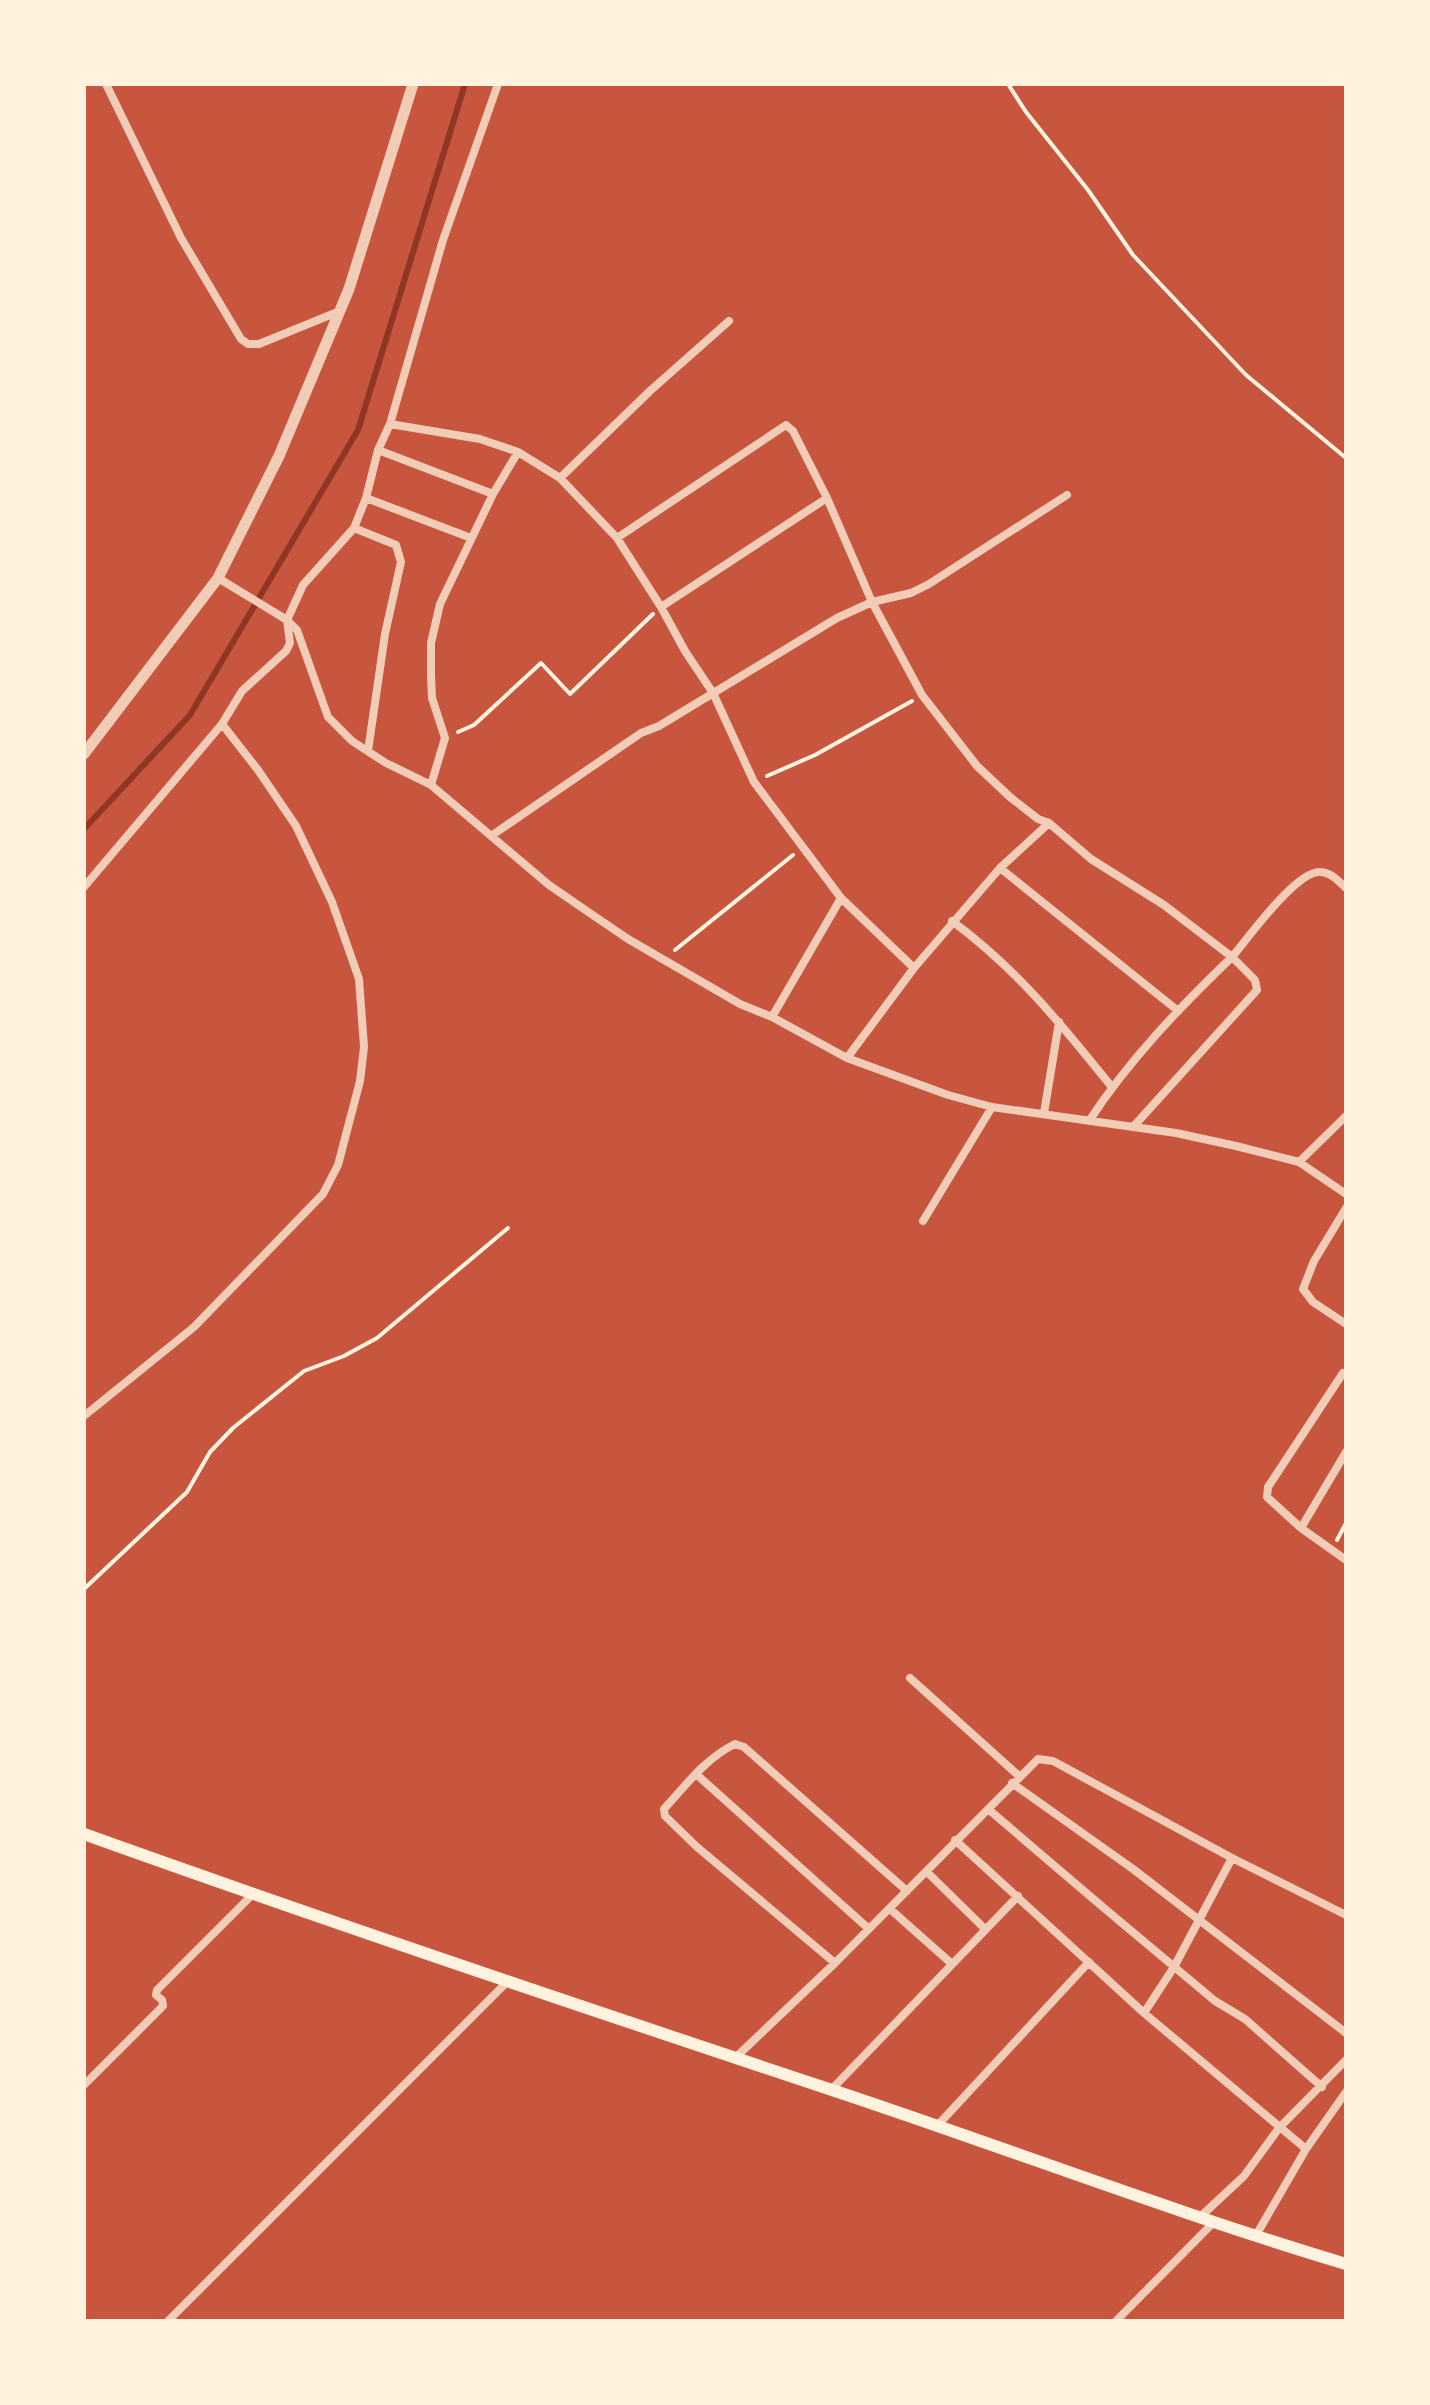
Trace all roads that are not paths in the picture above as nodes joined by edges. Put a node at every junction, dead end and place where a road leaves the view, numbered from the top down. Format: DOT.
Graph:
graph roads {
  1 [pos="106,84"];
  2 [pos="413,84"];
  3 [pos="498,84"];
  4 [pos="340,311"];
  5 [pos="729,321"];
  6 [pos="390,424"];
  7 [pos="378,450"];
  8 [pos="518,452"];
  9 [pos="560,478"];
  10 [pos="493,494"];
  11 [pos="1067,495"];
  12 [pos="366,498"];
  13 [pos="827,498"];
  14 [pos="354,528"];
  15 [pos="471,538"];
  16 [pos="617,538"];
  17 [pos="218,578"];
  18 [pos="872,602"];
  19 [pos="661,607"];
  20 [pos="287,620"];
  21 [pos="713,693"];
  22 [pos="222,724"];
  23 [pos="368,751"];
  24 [pos="84,754"];
  25 [pos="431,785"];
  26 [pos="1049,823"];
  27 [pos="491,836"];
  28 [pos="1000,868"];
  29 [pos="84,887"];
  30 [pos="1346,888"];
  31 [pos="841,898"];
  32 [pos="952,921"];
  33 [pos="1232,957"];
  34 [pos="914,968"];
  35 [pos="1177,1010"];
  36 [pos="772,1017"];
  37 [pos="1059,1022"];
  38 [pos="847,1058"];
  39 [pos="1111,1086"];
  40 [pos="992,1107"];
  41 [pos="1044,1113"];
  42 [pos="1346,1116"];
  43 [pos="1089,1121"];
  44 [pos="1133,1127"];
  45 [pos="1299,1162"];
  46 [pos="1346,1194"];
  47 [pos="1346,1208"];
  48 [pos="923,1221"];
  49 [pos="1346,1324"];
  50 [pos="1345,1373"];
  51 [pos="84,1416"];
  52 [pos="1346,1452"];
  53 [pos="1301,1528"];
  54 [pos="1346,1560"];
  55 [pos="910,1678"];
  56 [pos="696,1774"];
  57 [pos="1019,1776"];
  58 [pos="1012,1783"];
  59 [pos="988,1809"];
  60 [pos="84,1834"];
  61 [pos="955,1840"];
  62 [pos="1232,1858"];
  63 [pos="927,1872"];
  64 [pos="907,1891"];
  65 [pos="253,1894"];
  66 [pos="1018,1896"];
  67 [pos="890,1909"];
  68 [pos="1346,1915"];
  69 [pos="1198,1919"];
  70 [pos="869,1929"];
  71 [pos="985,1929"];
  72 [pos="1089,1962"];
  73 [pos="835,1963"];
  74 [pos="952,1964"];
  75 [pos="1174,1967"];
  76 [pos="507,1982"];
  77 [pos="1144,2013"];
  78 [pos="1346,2033"];
  79 [pos="734,2059"];
  80 [pos="1346,2060"];
  81 [pos="84,2085"];
  82 [pos="1322,2087"];
  83 [pos="831,2090"];
  84 [pos="1346,2092"];
  85 [pos="937,2126"];
  86 [pos="1279,2128"];
  87 [pos="1306,2149"];
  88 [pos="1199,2218"];
  89 [pos="1213,2223"];
  90 [pos="1255,2237"];
  91 [pos="1346,2264"];
  92 [pos="168,2321"];
  93 [pos="1116,2321"];
  1 -- 4 [label="street"];
  2 -- 4 [label="street"];
  3 -- 6 [label="street"];
  4 -- 17 [label="street"];
  5 -- 9 [label="street"];
  6 -- 7 [label="street"];
  6 -- 8 [label="street"];
  7 -- 10 [label="street"];
  7 -- 12 [label="street"];
  8 -- 9 [label="street"];
  8 -- 10 [label="street"];
  9 -- 16 [label="street"];
  10 -- 15 [label="street"];
  11 -- 18 [label="street"];
  12 -- 14 [label="street"];
  12 -- 15 [label="street"];
  13 -- 16 [label="street"];
  13 -- 18 [label="street"];
  13 -- 19 [label="street"];
  14 -- 20 [label="street"];
  14 -- 23 [label="street"];
  15 -- 25 [label="street"];
  16 -- 19 [label="street"];
  17 -- 20 [label="street"];
  17 -- 24 [label="street"];
  18 -- 21 [label="street"];
  18 -- 26 [label="street"];
  19 -- 21 [label="street"];
  20 -- 22 [label="street"];
  20 -- 23 [label="street"];
  21 -- 27 [label="street"];
  21 -- 31 [label="street"];
  22 -- 29 [label="street"];
  22 -- 51 [label="street"];
  23 -- 25 [label="street"];
  25 -- 27 [label="street"];
  26 -- 28 [label="street"];
  26 -- 33 [label="street"];
  27 -- 36 [label="street"];
  28 -- 32 [label="street"];
  28 -- 35 [label="street"];
  30 -- 33 [label="street"];
  31 -- 34 [label="street"];
  31 -- 36 [label="street"];
  32 -- 34 [label="street"];
  32 -- 37 [label="street"];
  33 -- 35 [label="street"];
  33 -- 44 [label="street"];
  34 -- 38 [label="street"];
  35 -- 39 [label="street"];
  36 -- 38 [label="street"];
  37 -- 39 [label="street"];
  37 -- 41 [label="street"];
  38 -- 40 [label="street"];
  39 -- 43 [label="street"];
  40 -- 41 [label="street"];
  40 -- 48 [label="street"];
  41 -- 43 [label="street"];
  42 -- 45 [label="street"];
  43 -- 44 [label="street"];
  44 -- 45 [label="street"];
  45 -- 46 [label="street"];
  47 -- 49 [label="street"];
  50 -- 53 [label="street"];
  52 -- 53 [label="street"];
  53 -- 54 [label="street"];
  55 -- 57 [label="street"];
  56 -- 64 [label="street"];
  56 -- 70 [label="street"];
  56 -- 73 [label="street"];
  57 -- 58 [label="street"];
  57 -- 62 [label="street"];
  58 -- 59 [label="street"];
  58 -- 69 [label="street"];
  59 -- 61 [label="street"];
  59 -- 75 [label="street"];
  60 -- 65 [label="main road"];
  61 -- 63 [label="street"];
  61 -- 66 [label="street"];
  62 -- 68 [label="street"];
  62 -- 69 [label="street"];
  63 -- 64 [label="street"];
  63 -- 71 [label="street"];
  64 -- 67 [label="street"];
  65 -- 76 [label="main road"];
  65 -- 81 [label="street"];
  66 -- 71 [label="street"];
  66 -- 72 [label="street"];
  67 -- 70 [label="street"];
  67 -- 74 [label="street"];
  69 -- 75 [label="street"];
  69 -- 78 [label="street"];
  70 -- 73 [label="street"];
  71 -- 74 [label="street"];
  72 -- 77 [label="street"];
  72 -- 85 [label="street"];
  73 -- 79 [label="street"];
  74 -- 83 [label="street"];
  75 -- 77 [label="street"];
  75 -- 82 [label="street"];
  76 -- 79 [label="main road"];
  76 -- 92 [label="street"];
  77 -- 86 [label="street"];
  79 -- 83 [label="main road"];
  80 -- 82 [label="street"];
  82 -- 86 [label="street"];
  83 -- 85 [label="main road"];
  84 -- 87 [label="street"];
  85 -- 88 [label="main road"];
  86 -- 87 [label="street"];
  86 -- 88 [label="street"];
  87 -- 90 [label="street"];
  88 -- 89 [label="main road"];
  89 -- 90 [label="main road"];
  89 -- 93 [label="street"];
  90 -- 91 [label="main road"];
}
